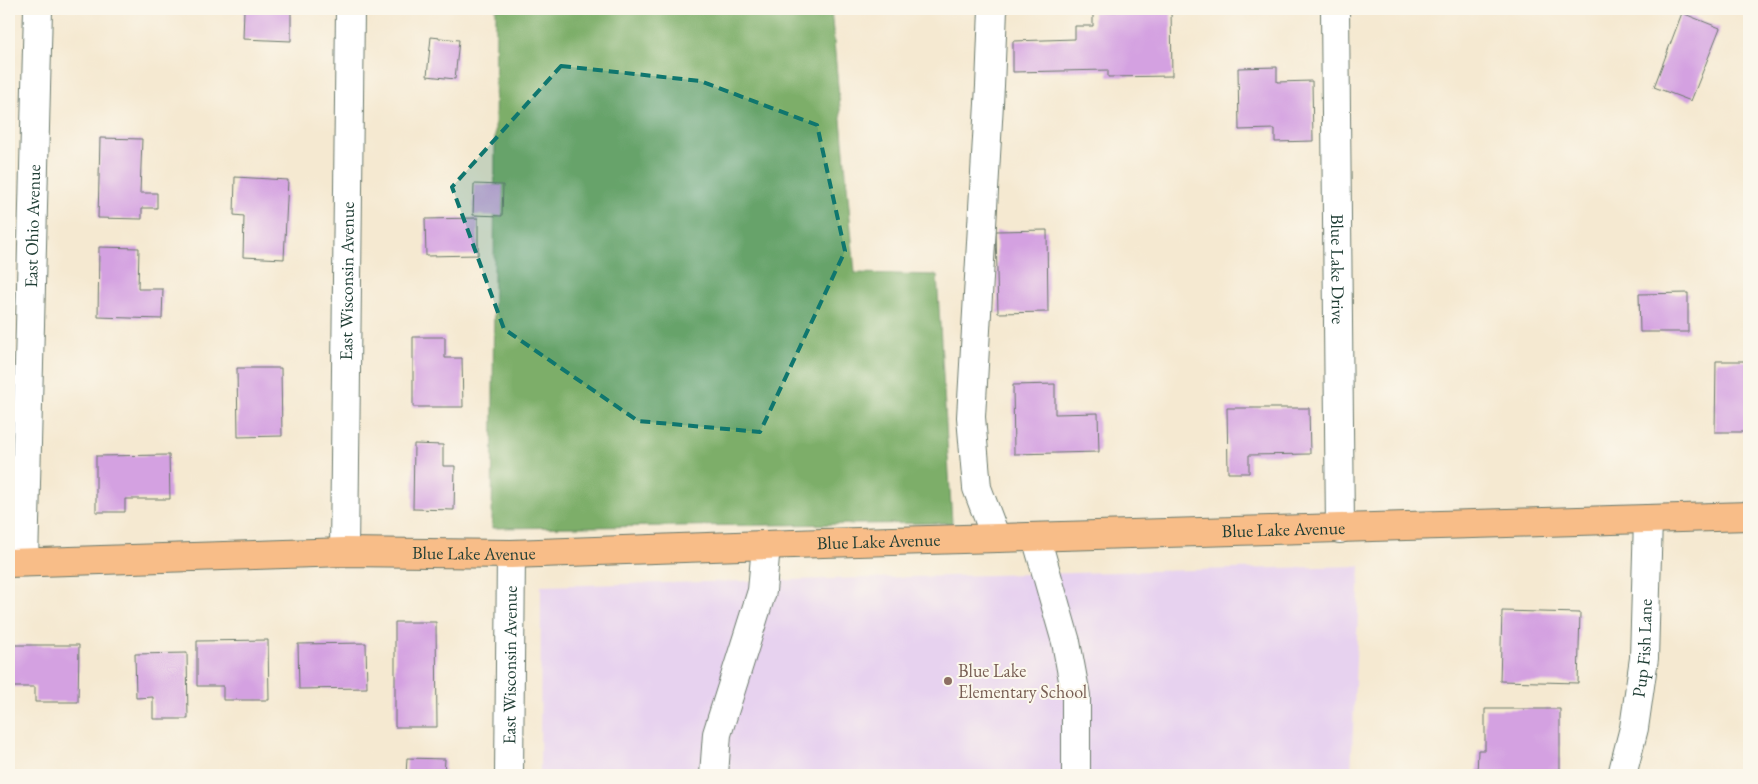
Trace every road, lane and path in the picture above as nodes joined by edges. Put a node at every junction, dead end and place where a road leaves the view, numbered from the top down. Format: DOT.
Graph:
graph roads {
  1 [pos="38,9"];
  2 [pos="350,9"];
  3 [pos="993,9"];
  4 [pos="1335,9"];
  5 [pos="1749,516"];
  6 [pos="1648,519"];
  7 [pos="1340,528"];
  8 [pos="1036,537"];
  9 [pos="996,538"];
  10 [pos="766,545"];
  11 [pos="344,552"];
  12 [pos="511,554"];
  13 [pos="16,562"];
  14 [pos="509,775"];
  15 [pos="714,775"];
  16 [pos="1076,775"];
  17 [pos="1622,775"];
  1 -- 13 [label="street, East Ohio Avenue"];
  2 -- 11 [label="street, East Wisconsin Avenue"];
  3 -- 9 [label="street"];
  4 -- 7 [label="street, Blue Lake Drive"];
  5 -- 6 [label="main road, Blue Lake Avenue"];
  6 -- 7 [label="main road, Blue Lake Avenue"];
  6 -- 17 [label="street, Pup Fish Lane"];
  7 -- 8 [label="main road, Blue Lake Avenue"];
  8 -- 9 [label="main road, Blue Lake Avenue"];
  8 -- 16 [label="street"];
  9 -- 10 [label="main road, Blue Lake Avenue"];
  10 -- 12 [label="main road, Blue Lake Avenue"];
  10 -- 15 [label="street"];
  11 -- 12 [label="main road, Blue Lake Avenue"];
  11 -- 13 [label="main road, Blue Lake Avenue"];
  12 -- 14 [label="street, East Wisconsin Avenue"];
}
